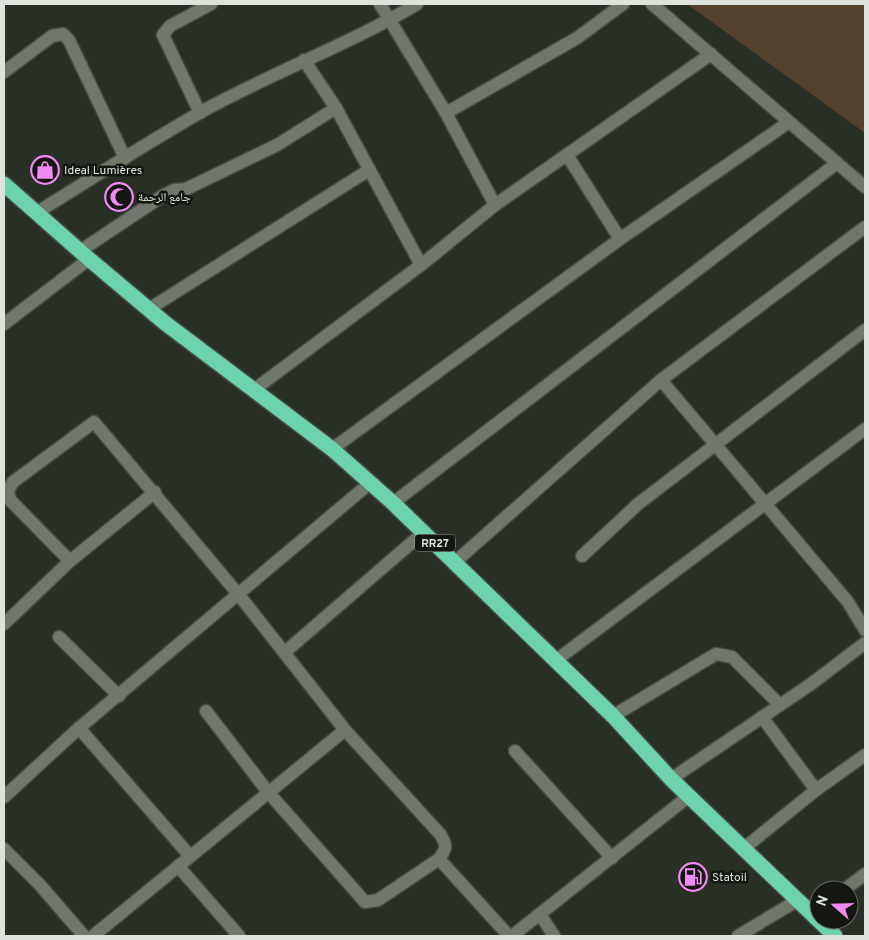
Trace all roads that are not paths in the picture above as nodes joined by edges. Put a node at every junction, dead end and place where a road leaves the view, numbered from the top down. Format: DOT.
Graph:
graph roads {
  1 [pos="211,4"];
  2 [pos="380,4"];
  3 [pos="417,4"];
  4 [pos="623,4"];
  5 [pos="652,4"];
  6 [pos="388,21"];
  7 [pos="711,54"];
  8 [pos="304,60"];
  9 [pos="4,72"];
  10 [pos="336,108"];
  11 [pos="200,113"];
  12 [pos="446,113"];
  13 [pos="790,122"];
  14 [pos="567,154"];
  15 [pos="125,158"];
  16 [pos="837,163"];
  17 [pos="368,170"];
  18 [pos="4,184"];
  19 [pos="865,187"];
  20 [pos="495,205"];
  21 [pos="36,213"];
  22 [pos="865,228"];
  23 [pos="620,239"];
  24 [pos="84,255"];
  25 [pos="421,266"];
  26 [pos="149,309"];
  27 [pos="4,324"];
  28 [pos="865,330"];
  29 [pos="661,380"];
  30 [pos="255,389"];
  31 [pos="865,429"];
  32 [pos="716,443"];
  33 [pos="332,450"];
  34 [pos="370,483"];
  35 [pos="155,492"];
  36 [pos="393,503"];
  37 [pos="765,503"];
  38 [pos="424,532"];
  39 [pos="582,556"];
  40 [pos="70,562"];
  41 [pos="455,562"];
  42 [pos="239,595"];
  43 [pos="4,624"];
  44 [pos="865,630"];
  45 [pos="59,637"];
  46 [pos="865,643"];
  47 [pos="285,652"];
  48 [pos="555,661"];
  49 [pos="119,696"];
  50 [pos="780,705"];
  51 [pos="206,711"];
  52 [pos="613,716"];
  53 [pos="762,717"];
  54 [pos="80,728"];
  55 [pos="345,730"];
  56 [pos="515,751"];
  57 [pos="865,755"];
  58 [pos="671,779"];
  59 [pos="816,790"];
  60 [pos="268,792"];
  61 [pos="689,796"];
  62 [pos="4,797"];
  63 [pos="4,849"];
  64 [pos="744,849"];
  65 [pos="190,856"];
  66 [pos="439,858"];
  67 [pos="612,858"];
  68 [pos="178,866"];
  69 [pos="798,900"];
  70 [pos="809,907"];
  71 [pos="540,914"];
  72 [pos="84,936"];
  73 [pos="93,936"];
  74 [pos="240,936"];
  75 [pos="509,936"];
  76 [pos="512,936"];
  77 [pos="554,936"];
  78 [pos="738,936"];
  1 -- 11 [label="street"];
  2 -- 6 [label="street"];
  3 -- 6 [label="street"];
  4 -- 12 [label="street"];
  5 -- 7 [label="street"];
  6 -- 8 [label="street"];
  6 -- 12 [label="street"];
  7 -- 13 [label="street"];
  7 -- 14 [label="street"];
  8 -- 10 [label="street"];
  8 -- 11 [label="street"];
  9 -- 15 [label="street"];
  10 -- 17 [label="street"];
  10 -- 24 [label="street"];
  11 -- 15 [label="street"];
  12 -- 20 [label="street"];
  13 -- 16 [label="street"];
  13 -- 23 [label="street"];
  14 -- 20 [label="street"];
  14 -- 23 [label="street"];
  15 -- 21 [label="street"];
  16 -- 19 [label="street"];
  16 -- 36 [label="street"];
  17 -- 25 [label="street"];
  17 -- 26 [label="street"];
  18 -- 21 [label="highway, RR27"];
  20 -- 25 [label="street"];
  21 -- 24 [label="highway, RR27"];
  22 -- 29 [label="street"];
  23 -- 33 [label="street"];
  24 -- 26 [label="highway, RR27"];
  24 -- 27 [label="street"];
  25 -- 30 [label="street"];
  26 -- 30 [label="highway, RR27"];
  28 -- 32 [label="street"];
  29 -- 32 [label="street"];
  29 -- 41 [label="street"];
  30 -- 33 [label="highway, RR27"];
  31 -- 37 [label="street"];
  32 -- 37 [label="street"];
  32 -- 39 [label="street"];
  33 -- 34 [label="highway, RR27"];
  34 -- 36 [label="highway, RR27"];
  34 -- 42 [label="street"];
  35 -- 40 [label="street"];
  35 -- 40 [label="street"];
  35 -- 42 [label="street"];
  36 -- 38 [label="highway, RR27"];
  37 -- 44 [label="street"];
  37 -- 48 [label="street"];
  38 -- 41 [label="highway, RR27"];
  38 -- 47 [label="street"];
  40 -- 43 [label="street"];
  41 -- 48 [label="highway, RR27"];
  42 -- 47 [label="street"];
  42 -- 49 [label="street"];
  45 -- 49 [label="street"];
  46 -- 50 [label="street"];
  47 -- 55 [label="street"];
  48 -- 52 [label="highway, RR27"];
  49 -- 54 [label="street"];
  50 -- 52 [label="street"];
  50 -- 53 [label="street"];
  51 -- 60 [label="street"];
  52 -- 58 [label="highway, RR27"];
  53 -- 58 [label="street"];
  53 -- 59 [label="street"];
  54 -- 62 [label="street"];
  54 -- 65 [label="street"];
  55 -- 60 [label="street"];
  55 -- 66 [label="street"];
  56 -- 67 [label="street"];
  57 -- 59 [label="street"];
  58 -- 61 [label="highway, RR27"];
  59 -- 64 [label="street"];
  60 -- 65 [label="street"];
  60 -- 66 [label="street"];
  61 -- 64 [label="highway, RR27"];
  61 -- 67 [label="street"];
  63 -- 72 [label="street"];
  64 -- 69 [label="highway, RR27"];
  65 -- 68 [label="street"];
  66 -- 75 [label="street"];
  67 -- 71 [label="street"];
  68 -- 73 [label="street"];
  68 -- 74 [label="street"];
  69 -- 70 [label="highway, RR27"];
  69 -- 78 [label="street"];
  71 -- 76 [label="street"];
  71 -- 77 [label="street"];
}
